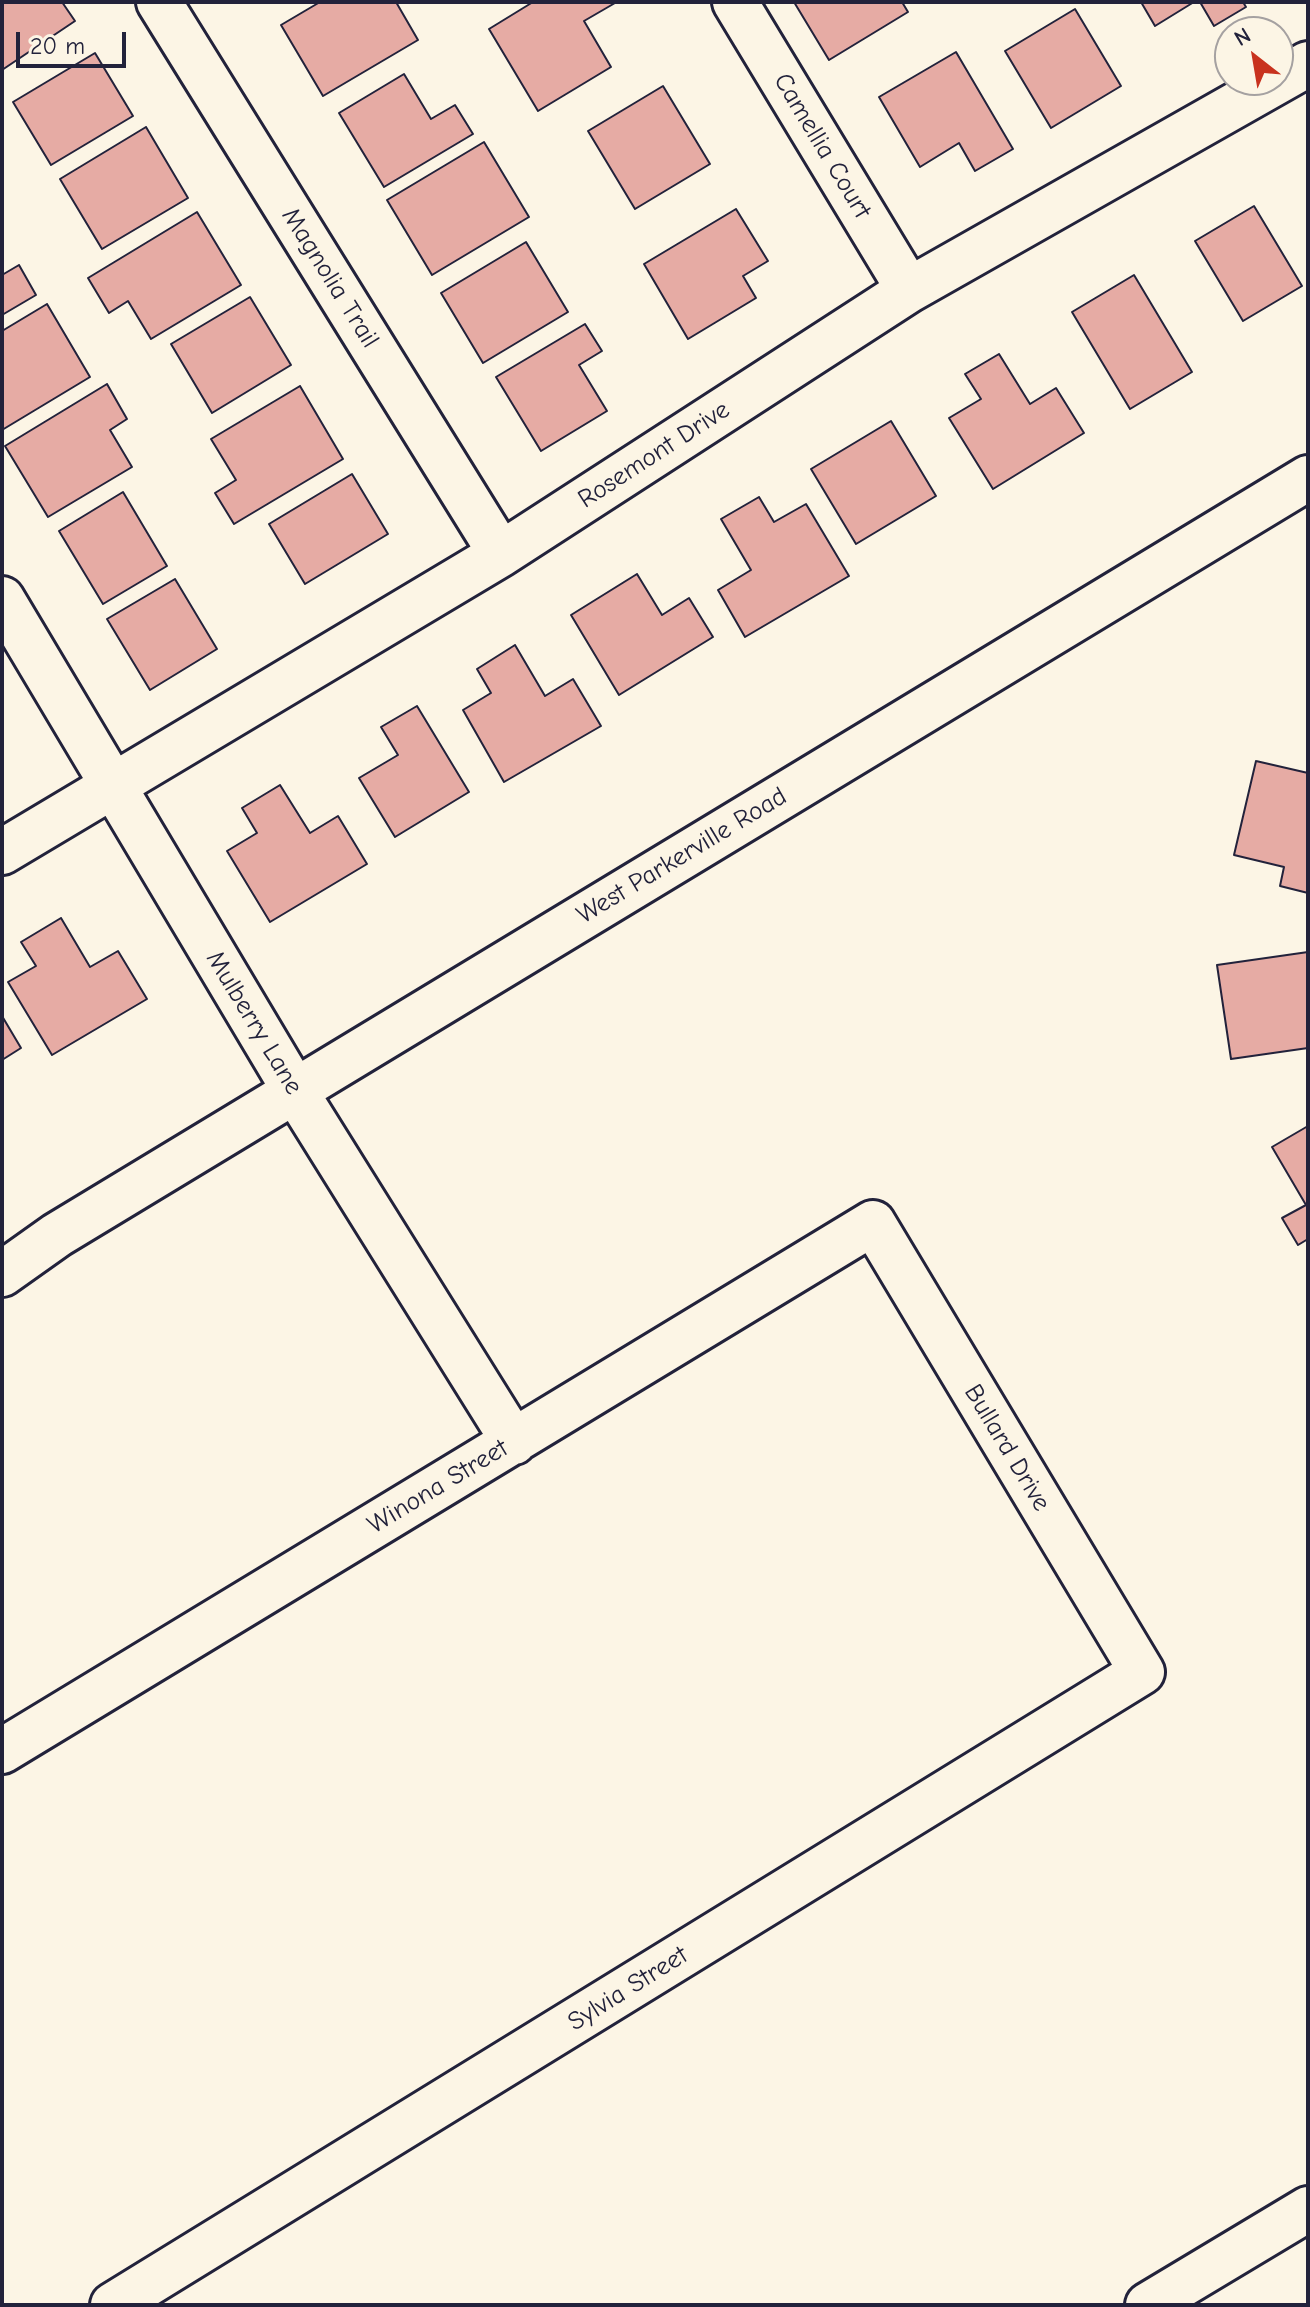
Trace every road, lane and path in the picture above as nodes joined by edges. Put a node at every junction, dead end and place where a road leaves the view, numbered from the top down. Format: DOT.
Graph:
graph roads {
  1 [pos="159,2"];
  2 [pos="735,2"];
  3 [pos="1308,64"];
  4 [pos="909,290"];
  5 [pos="1308,478"];
  6 [pos="501,554"];
  7 [pos="2,599"];
  8 [pos="111,787"];
  9 [pos="2,852"];
  10 [pos="295,1091"];
  11 [pos="873,1223"];
  12 [pos="57,1235"];
  13 [pos="2,1262"];
  14 [pos="2,1274"];
  15 [pos="514,1442"];
  16 [pos="1142,1672"];
  17 [pos="2,1751"];
  18 [pos="1308,2209"];
  19 [pos="113,2305"];
  20 [pos="1148,2305"];
  1 -- 6 [label="street, Magnolia Trail"];
  2 -- 4 [label="street, Camellia Court"];
  3 -- 4 [label="street, Rosemont Drive"];
  4 -- 6 [label="street, Rosemont Drive"];
  5 -- 10 [label="street, West Parkerville Road"];
  6 -- 8 [label="street, Rosemont Drive"];
  7 -- 8 [label="street, Mulberry Lane"];
  8 -- 9 [label="street, Rosemont Drive"];
  8 -- 10 [label="street, Mulberry Lane"];
  10 -- 12 [label="street, West Parkerville Road"];
  10 -- 15 [label="street, Mulberry Lane"];
  11 -- 15 [label="street, Winona Street"];
  11 -- 16 [label="street, Bullard Drive"];
  12 -- 13 [label="street, West Parkerville Road"];
  12 -- 14 [label="street, West Parkerville Road"];
  15 -- 17 [label="street, Winona Street"];
  16 -- 19 [label="street, Sylvia Street"];
  18 -- 20 [label="street"];
}
